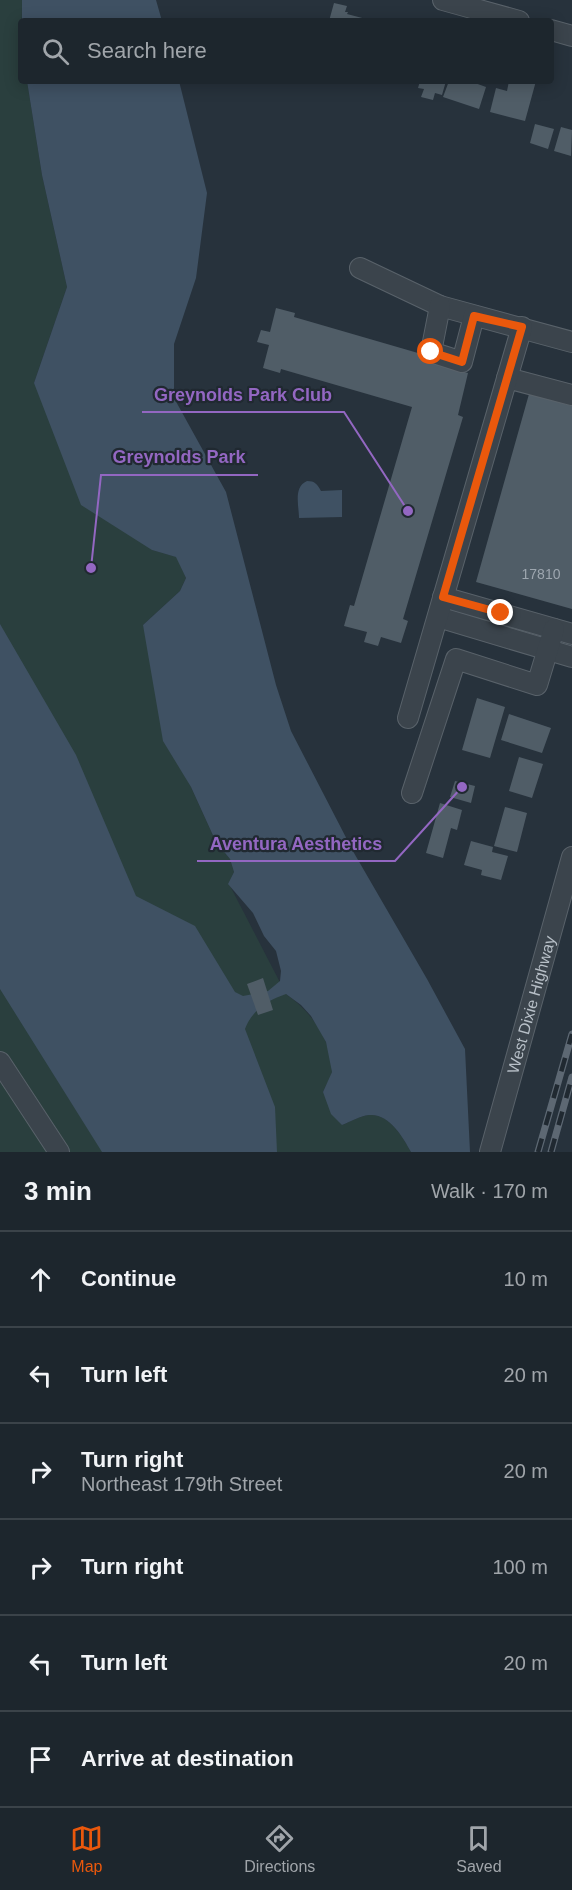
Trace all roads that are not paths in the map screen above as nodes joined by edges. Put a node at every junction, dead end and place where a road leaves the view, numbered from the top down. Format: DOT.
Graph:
graph roads {
  1 [pos="443,0"];
  2 [pos="508,18"];
  3 [pos="554,31"];
  4 [pos="572,36"];
  5 [pos="360,268"];
  6 [pos="440,306"];
  7 [pos="474,316"];
  8 [pos="522,327"];
  9 [pos="572,342"];
  10 [pos="507,378"];
  11 [pos="572,395"];
  12 [pos="443,597"];
  13 [pos="438,617"];
  14 [pos="512,617"];
  15 [pos="563,632"];
  16 [pos="506,638"];
  17 [pos="548,650"];
  18 [pos="572,657"];
  19 [pos="408,718"];
  20 [pos="412,793"];
  21 [pos="572,857"];
  22 [pos="0,1062"];
  23 [pos="59,1152"];
  24 [pos="490,1152"];
  1 -- 2 [label="street"];
  3 -- 4 [label="street"];
  5 -- 6 [label="street"];
  6 -- 7 [label="street"];
  6 -- 7 [label="street"];
  7 -- 8 [label="street"];
  8 -- 9 [label="street"];
  8 -- 10 [label="street"];
  10 -- 11 [label="street"];
  10 -- 12 [label="street"];
  12 -- 13 [label="street"];
  12 -- 14 [label="street"];
  13 -- 16 [label="street"];
  13 -- 19 [label="street"];
  14 -- 15 [label="street"];
  14 -- 16 [label="street"];
  15 -- 17 [label="street"];
  16 -- 17 [label="street"];
  17 -- 18 [label="street"];
  17 -- 20 [label="street"];
  21 -- 24 [label="street, West Dixie Highway"];
  22 -- 23 [label="street"];
}
